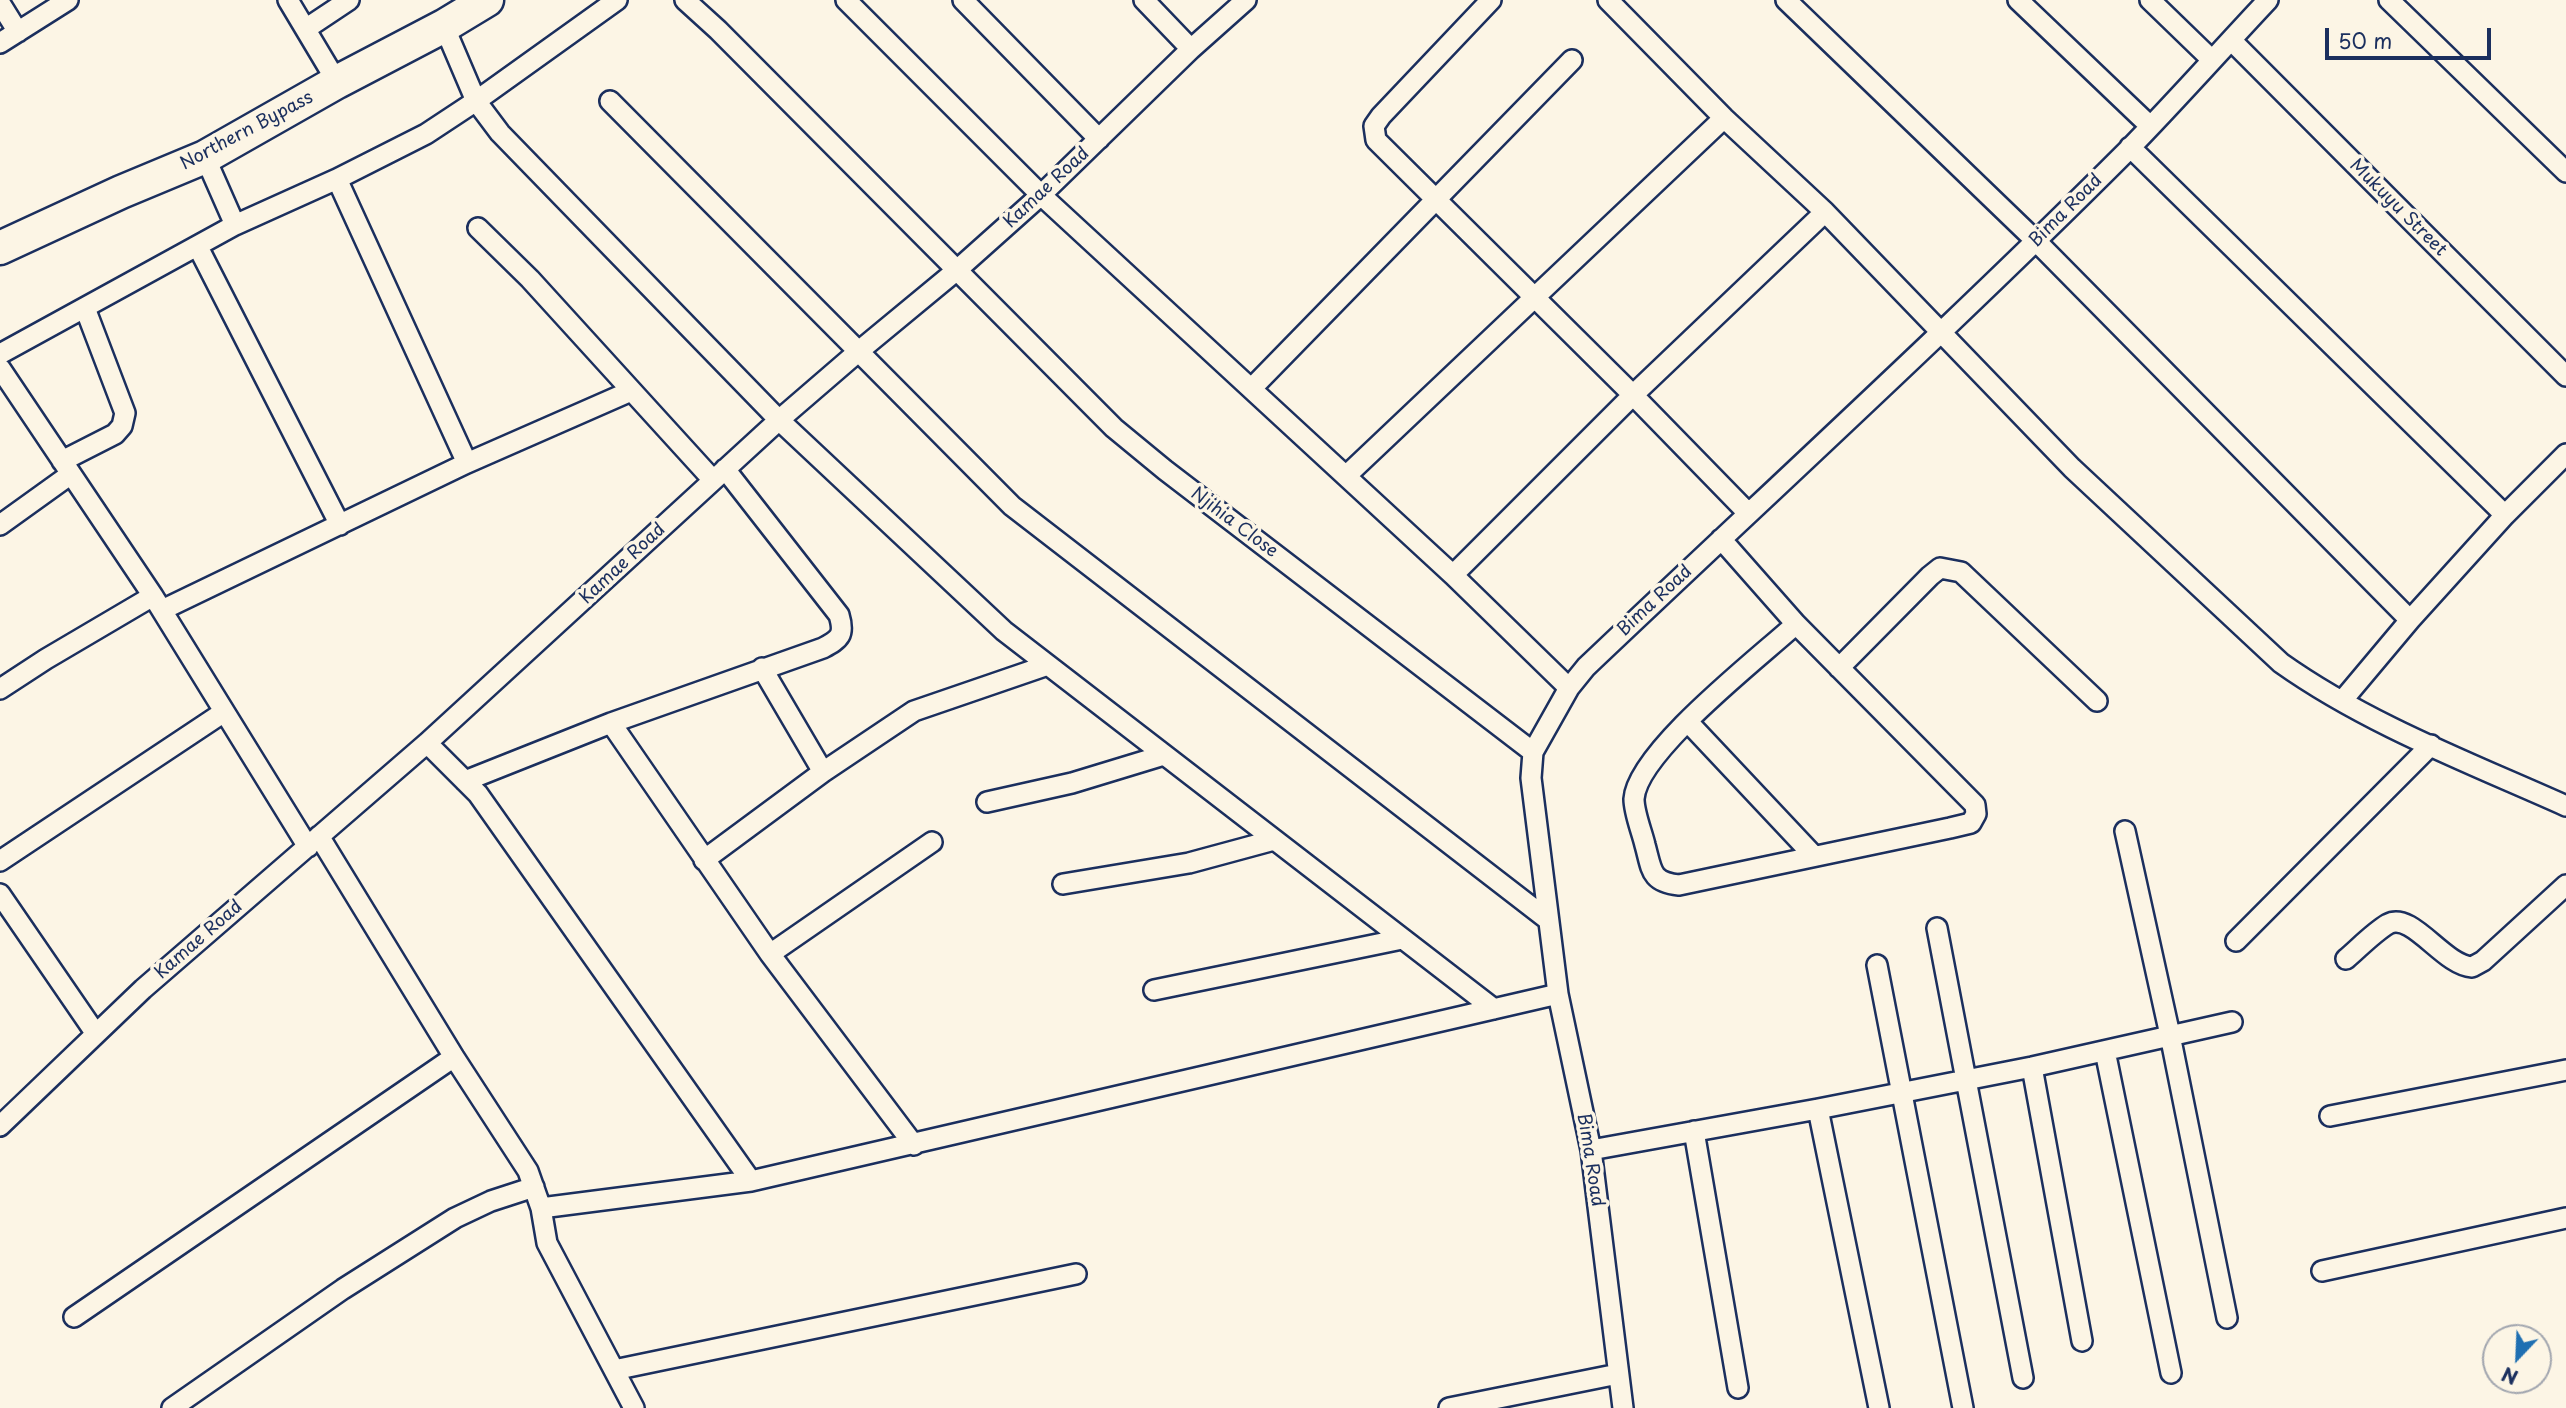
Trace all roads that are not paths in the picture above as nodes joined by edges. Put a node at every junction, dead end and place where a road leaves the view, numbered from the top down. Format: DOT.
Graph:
graph roads {
  1 [pos="68,0"];
  2 [pos="288,0"];
  3 [pos="349,0"];
  4 [pos="487,0"];
  5 [pos="617,0"];
  6 [pos="685,0"];
  7 [pos="846,0"];
  8 [pos="962,0"];
  9 [pos="1144,0"];
  10 [pos="1246,0"];
  11 [pos="1491,0"];
  12 [pos="1608,0"];
  13 [pos="1786,0"];
  14 [pos="2018,0"];
  15 [pos="2150,0"];
  16 [pos="2268,0"];
  17 [pos="2389,0"];
  18 [pos="0,3"];
  19 [pos="444,26"];
  20 [pos="307,28"];
  21 [pos="18,32"];
  22 [pos="2231,40"];
  23 [pos="0,43"];
  24 [pos="1191,48"];
  25 [pos="1572,60"];
  26 [pos="2212,60"];
  27 [pos="337,82"];
  28 [pos="476,101"];
  29 [pos="610,102"];
  30 [pos="1724,117"];
  31 [pos="2150,125"];
  32 [pos="1099,139"];
  33 [pos="2130,148"];
  34 [pos="205,158"];
  35 [pos="2566,172"];
  36 [pos="337,179"];
  37 [pos="1041,195"];
  38 [pos="1437,199"];
  39 [pos="1825,212"];
  40 [pos="235,225"];
  41 [pos="478,228"];
  42 [pos="2036,241"];
  43 [pos="0,247"];
  44 [pos="198,247"];
  45 [pos="957,270"];
  46 [pos="1534,296"];
  47 [pos="85,308"];
  48 [pos="1942,333"];
  49 [pos="859,351"];
  50 [pos="0,354"];
  51 [pos="0,368"];
  52 [pos="2566,376"];
  53 [pos="1252,388"];
  54 [pos="631,391"];
  55 [pos="1633,396"];
  56 [pos="779,420"];
  57 [pos="2566,454"];
  58 [pos="467,463"];
  59 [pos="66,468"];
  60 [pos="719,475"];
  61 [pos="1346,475"];
  62 [pos="1748,513"];
  63 [pos="2505,515"];
  64 [pos="0,525"];
  65 [pos="340,525"];
  66 [pos="1721,539"];
  67 [pos="1454,575"];
  68 [pos="157,603"];
  69 [pos="2410,620"];
  70 [pos="1796,624"];
  71 [pos="1048,665"];
  72 [pos="762,668"];
  73 [pos="1839,668"];
  74 [pos="1569,688"];
  75 [pos="0,689"];
  76 [pos="2097,701"];
  77 [pos="2342,701"];
  78 [pos="224,712"];
  79 [pos="1688,722"];
  80 [pos="611,723"];
  81 [pos="428,743"];
  82 [pos="2431,745"];
  83 [pos="1533,752"];
  84 [pos="1164,755"];
  85 [pos="823,772"];
  86 [pos="466,782"];
  87 [pos="987,802"];
  88 [pos="2566,806"];
  89 [pos="2125,831"];
  90 [pos="1274,840"];
  91 [pos="314,841"];
  92 [pos="932,842"];
  93 [pos="1814,856"];
  94 [pos="704,860"];
  95 [pos="0,861"];
  96 [pos="1063,884"];
  97 [pos="2566,886"];
  98 [pos="0,894"];
  99 [pos="1547,919"];
  100 [pos="1937,928"];
  101 [pos="1402,939"];
  102 [pos="2236,941"];
  103 [pos="770,954"];
  104 [pos="2346,959"];
  105 [pos="1877,965"];
  106 [pos="1154,990"];
  107 [pos="1558,994"];
  108 [pos="1494,1009"];
  109 [pos="2232,1022"];
  110 [pos="96,1034"];
  111 [pos="2170,1035"];
  112 [pos="2105,1051"];
  113 [pos="454,1057"];
  114 [pos="2032,1067"];
  115 [pos="2566,1070"];
  116 [pos="1965,1080"];
  117 [pos="1901,1091"];
  118 [pos="1818,1109"];
  119 [pos="2330,1116"];
  120 [pos="0,1126"];
  121 [pos="1694,1131"];
  122 [pos="914,1145"];
  123 [pos="1591,1150"];
  124 [pos="751,1181"];
  125 [pos="534,1187"];
  126 [pos="541,1208"];
  127 [pos="2566,1218"];
  128 [pos="2322,1271"];
  129 [pos="1076,1274"];
  130 [pos="74,1317"];
  131 [pos="2227,1318"];
  132 [pos="2082,1341"];
  133 [pos="614,1370"];
  134 [pos="2171,1373"];
  135 [pos="1618,1374"];
  136 [pos="2023,1378"];
  137 [pos="1738,1388"];
  138 [pos="172,1408"];
  139 [pos="634,1408"];
  140 [pos="1449,1408"];
  141 [pos="1623,1408"];
  142 [pos="1879,1408"];
  143 [pos="1963,1408"];
  1 -- 21 [label="street"];
  2 -- 20 [label="street"];
  3 -- 20 [label="street"];
  4 -- 19 [label="main road, Northern Bypass"];
  5 -- 28 [label="street"];
  6 -- 45 [label="street, Njihia Close"];
  7 -- 37 [label="street"];
  8 -- 32 [label="street"];
  9 -- 24 [label="street"];
  10 -- 24 [label="street, Kamae Road"];
  11 -- 38 [label="street"];
  12 -- 30 [label="street"];
  13 -- 42 [label="street"];
  14 -- 31 [label="street"];
  15 -- 26 [label="street"];
  16 -- 22 [label="street, Bima Road"];
  17 -- 35 [label="street"];
  18 -- 21 [label="street"];
  19 -- 27 [label="main road, Northern Bypass"];
  19 -- 28 [label="street"];
  20 -- 27 [label="street"];
  21 -- 23 [label="street"];
  22 -- 26 [label="street, Bima Road"];
  22 -- 52 [label="street, Mukuyu Street"];
  24 -- 32 [label="street, Kamae Road"];
  25 -- 38 [label="street"];
  26 -- 31 [label="street, Bima Road"];
  27 -- 34 [label="main road, Northern Bypass"];
  28 -- 36 [label="street"];
  28 -- 56 [label="street"];
  29 -- 49 [label="street"];
  30 -- 39 [label="street"];
  30 -- 46 [label="street"];
  31 -- 33 [label="street, Bima Road"];
  32 -- 37 [label="street, Kamae Road"];
  33 -- 42 [label="street, Bima Road"];
  33 -- 63 [label="street"];
  34 -- 40 [label="street"];
  34 -- 43 [label="main road, Northern Bypass"];
  36 -- 40 [label="street"];
  36 -- 58 [label="street"];
  37 -- 45 [label="street, Kamae Road"];
  37 -- 53 [label="street"];
  38 -- 46 [label="street"];
  38 -- 53 [label="street"];
  39 -- 48 [label="street"];
  39 -- 55 [label="street"];
  40 -- 44 [label="street"];
  41 -- 54 [label="street"];
  42 -- 48 [label="street, Bima Road"];
  42 -- 69 [label="street"];
  44 -- 47 [label="street"];
  44 -- 65 [label="street"];
  45 -- 49 [label="street, Kamae Road"];
  45 -- 83 [label="street, Njihia Close"];
  46 -- 55 [label="street"];
  46 -- 61 [label="street"];
  47 -- 50 [label="street"];
  47 -- 59 [label="street"];
  48 -- 62 [label="street, Bima Road"];
  48 -- 77 [label="street"];
  49 -- 56 [label="street, Kamae Road"];
  49 -- 99 [label="street"];
  51 -- 59 [label="street"];
  53 -- 61 [label="street"];
  54 -- 58 [label="street"];
  54 -- 60 [label="street"];
  55 -- 62 [label="street"];
  55 -- 67 [label="street"];
  56 -- 60 [label="street, Kamae Road"];
  56 -- 71 [label="street"];
  57 -- 63 [label="street"];
  58 -- 65 [label="street"];
  59 -- 64 [label="street"];
  59 -- 68 [label="street"];
  60 -- 72 [label="street"];
  60 -- 81 [label="street, Kamae Road"];
  61 -- 67 [label="street"];
  62 -- 66 [label="street, Bima Road"];
  63 -- 69 [label="street"];
  65 -- 68 [label="street"];
  66 -- 70 [label="street"];
  66 -- 74 [label="street, Bima Road"];
  67 -- 74 [label="street"];
  68 -- 75 [label="street"];
  68 -- 78 [label="street"];
  69 -- 77 [label="street"];
  70 -- 73 [label="street"];
  70 -- 79 [label="street"];
  71 -- 84 [label="street"];
  71 -- 85 [label="street"];
  72 -- 80 [label="street"];
  72 -- 85 [label="street"];
  73 -- 76 [label="street"];
  73 -- 93 [label="street"];
  74 -- 83 [label="street, Bima Road"];
  77 -- 82 [label="street"];
  78 -- 91 [label="street"];
  78 -- 95 [label="street"];
  79 -- 93 [label="street"];
  79 -- 93 [label="street"];
  80 -- 86 [label="street"];
  80 -- 94 [label="street"];
  81 -- 86 [label="street"];
  81 -- 91 [label="street, Kamae Road"];
  82 -- 88 [label="street"];
  82 -- 102 [label="street"];
  83 -- 99 [label="street, Bima Road"];
  84 -- 87 [label="street"];
  84 -- 90 [label="street"];
  85 -- 94 [label="street"];
  86 -- 124 [label="street"];
  89 -- 111 [label="street"];
  90 -- 96 [label="street"];
  90 -- 101 [label="street"];
  91 -- 110 [label="street, Kamae Road"];
  91 -- 113 [label="street"];
  92 -- 103 [label="street"];
  94 -- 103 [label="street"];
  97 -- 104 [label="street"];
  98 -- 110 [label="street"];
  99 -- 107 [label="street, Bima Road"];
  100 -- 116 [label="street"];
  101 -- 106 [label="street"];
  101 -- 108 [label="street"];
  103 -- 122 [label="street"];
  105 -- 117 [label="street"];
  107 -- 108 [label="street"];
  107 -- 123 [label="street, Bima Road"];
  108 -- 122 [label="street"];
  109 -- 111 [label="street"];
  110 -- 120 [label="street, Kamae Road"];
  111 -- 112 [label="street"];
  111 -- 131 [label="street"];
  112 -- 114 [label="street"];
  112 -- 134 [label="street"];
  113 -- 125 [label="street"];
  113 -- 130 [label="street"];
  114 -- 116 [label="street"];
  114 -- 132 [label="street"];
  115 -- 119 [label="street"];
  116 -- 117 [label="street"];
  116 -- 136 [label="street"];
  117 -- 118 [label="street"];
  117 -- 143 [label="street"];
  118 -- 121 [label="street"];
  118 -- 142 [label="street"];
  121 -- 123 [label="street"];
  121 -- 137 [label="street"];
  122 -- 124 [label="street"];
  123 -- 135 [label="street, Bima Road"];
  124 -- 126 [label="street"];
  125 -- 126 [label="street"];
  125 -- 138 [label="street"];
  126 -- 133 [label="street"];
  127 -- 128 [label="street"];
  129 -- 133 [label="street"];
  133 -- 139 [label="street"];
  135 -- 140 [label="street"];
  135 -- 141 [label="street, Bima Road"];
}
